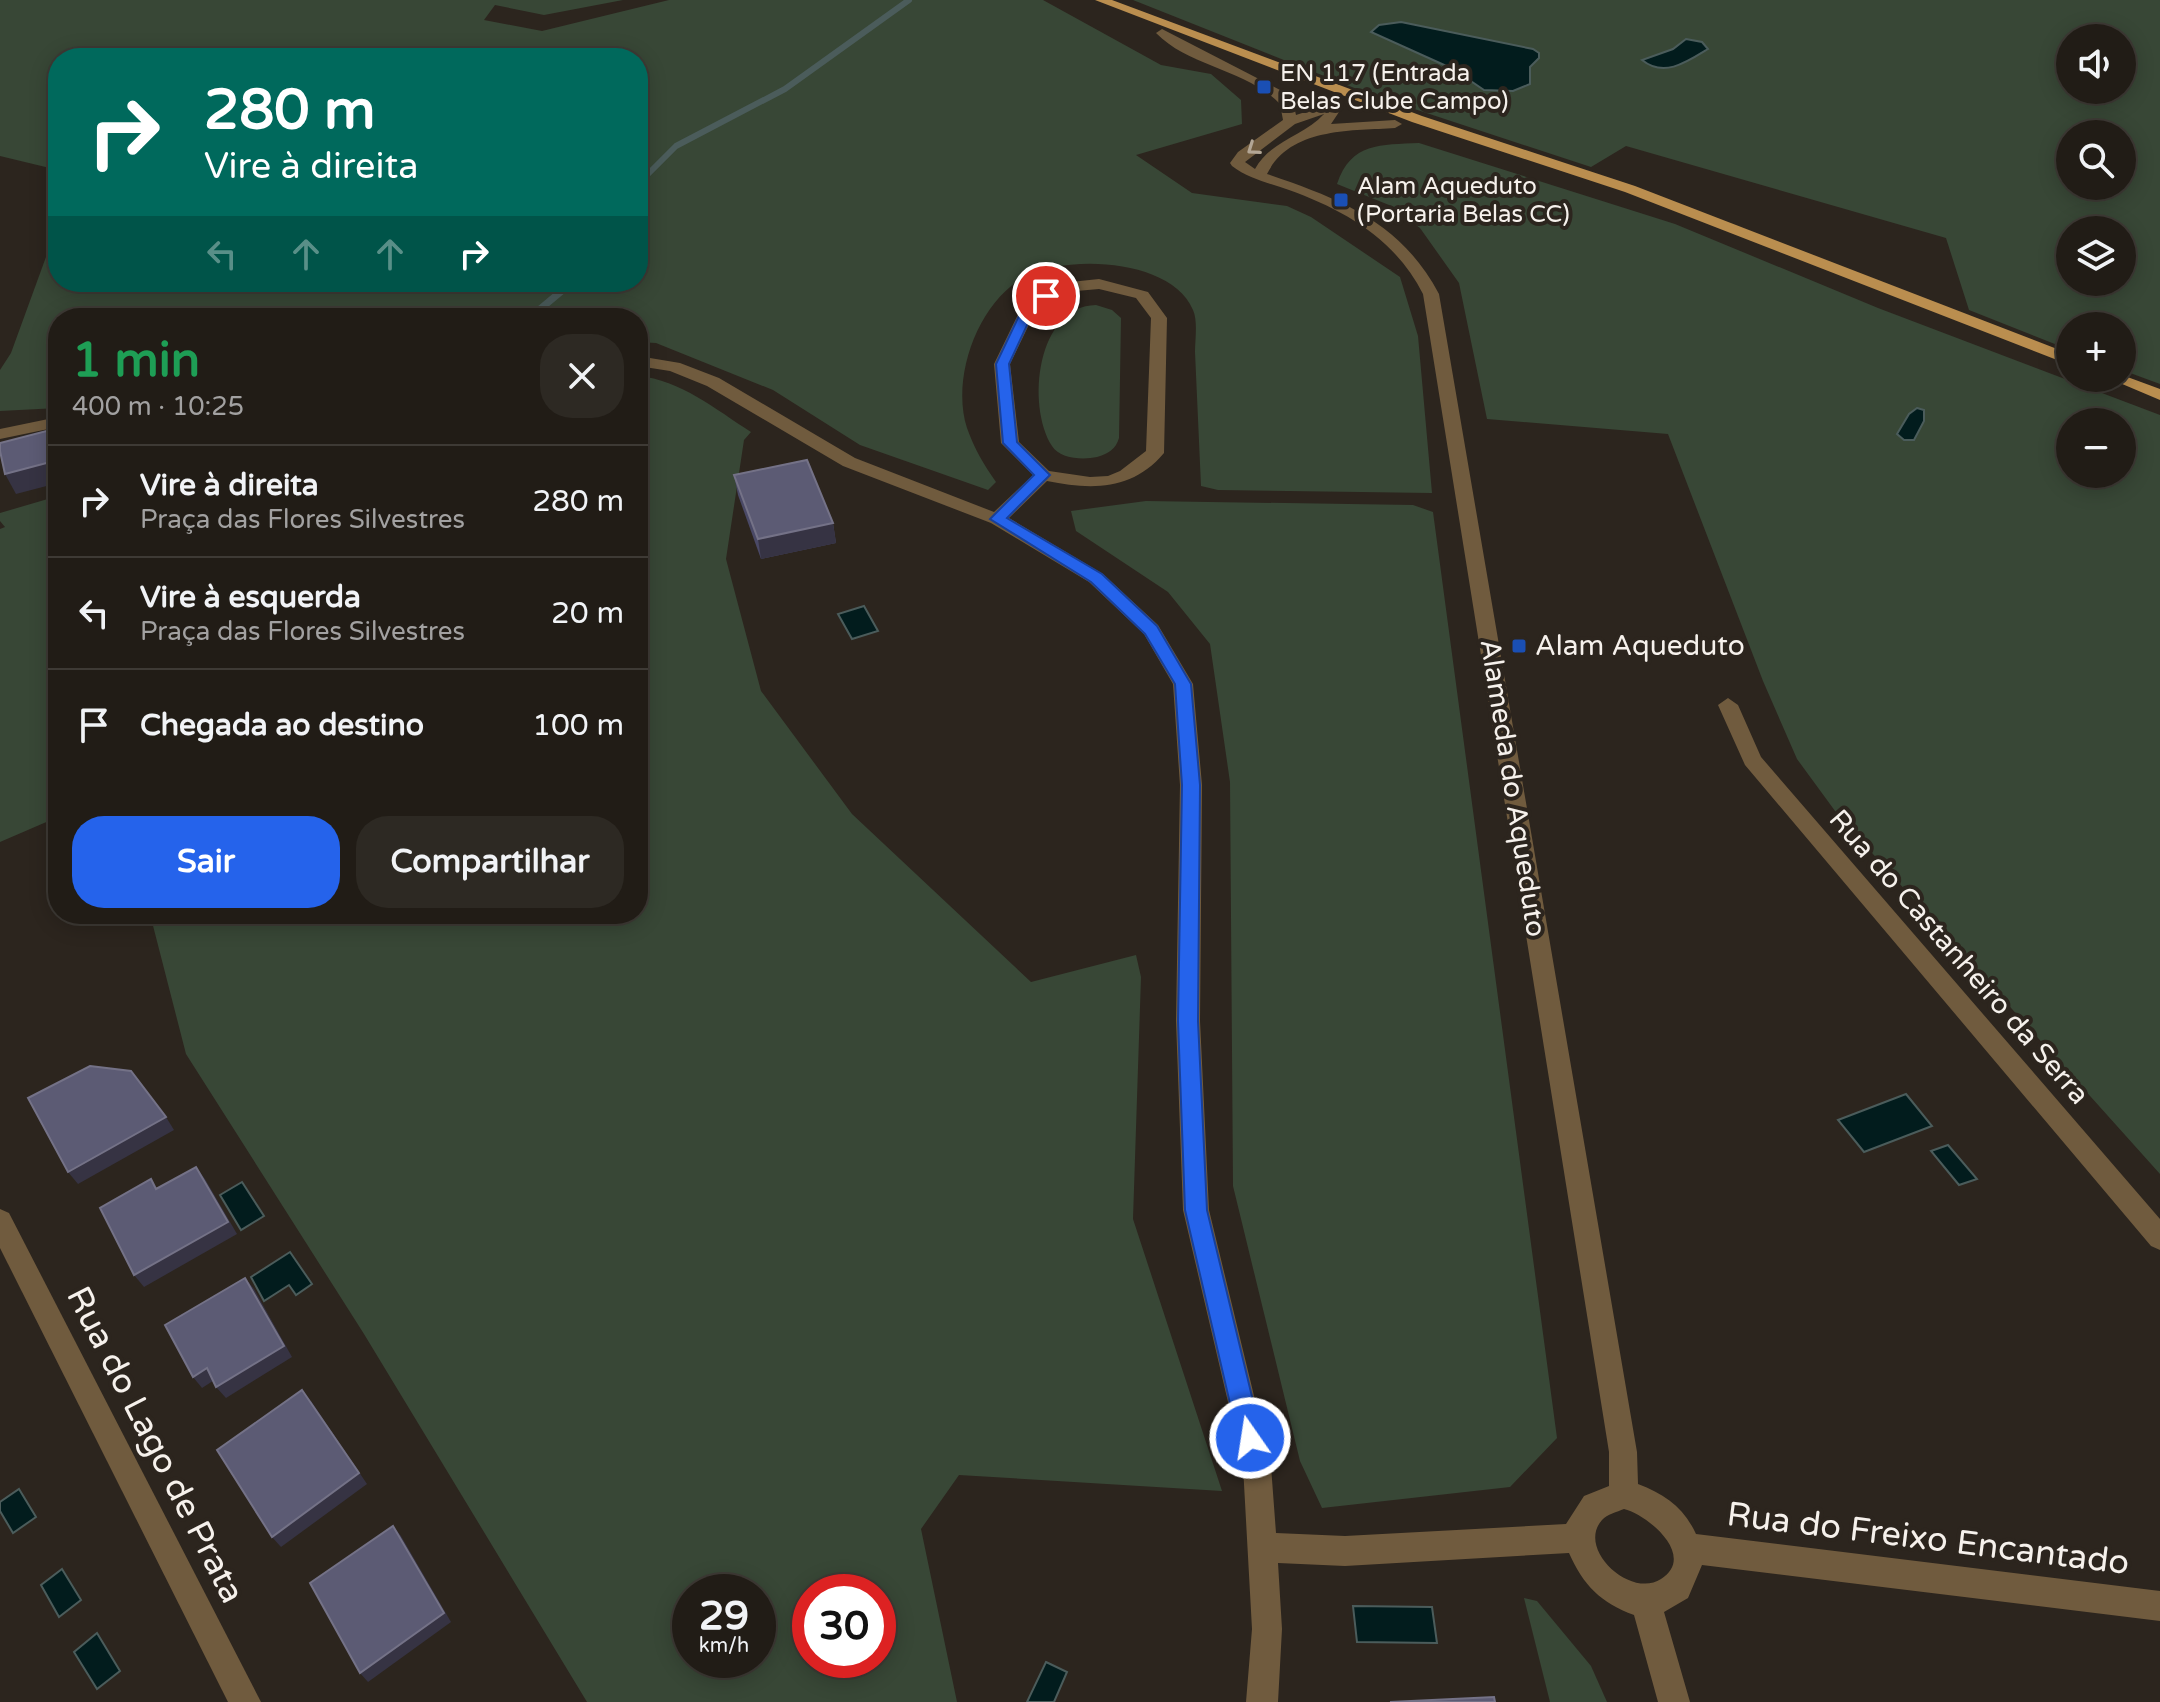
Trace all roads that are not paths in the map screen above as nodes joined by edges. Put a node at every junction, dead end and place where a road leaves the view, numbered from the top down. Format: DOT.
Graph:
graph roads {
  1 [pos="1086,0"];
  2 [pos="1101,0"];
  3 [pos="1162,33"];
  4 [pos="1320,84"];
  5 [pos="1336,106"];
  6 [pos="1290,121"];
  7 [pos="1395,124"];
  8 [pos="1317,129"];
  9 [pos="1479,141"];
  10 [pos="1259,176"];
  11 [pos="1686,213"];
  12 [pos="2056,355"];
  13 [pos="648,363"];
  14 [pos="2136,386"];
  15 [pos="2160,395"];
  16 [pos="48,424"];
  17 [pos="0,434"];
  18 [pos="1043,475"];
  19 [pos="997,519"];
  20 [pos="1728,705"];
  21 [pos="0,1221"];
  22 [pos="2160,1238"];
  23 [pos="1624,1495"];
  24 [pos="1580,1538"];
  25 [pos="1262,1547"];
  26 [pos="1686,1548"];
  27 [pos="1645,1600"];
  28 [pos="2160,1606"];
  29 [pos="245,1702"];
  30 [pos="1262,1702"];
  31 [pos="1674,1702"];
  1 -- 3 [label="main road"];
  2 -- 4 [label="main road"];
  3 -- 5 [label="main road"];
  3 -- 6 [label="street"];
  4 -- 5 [label="main road"];
  4 -- 9 [label="main road"];
  5 -- 6 [label="street"];
  5 -- 7 [label="main road"];
  5 -- 8 [label="street"];
  5 -- 9 [label="main road"];
  6 -- 10 [label="street, one-way"];
  7 -- 8 [label="street"];
  7 -- 11 [label="main road"];
  8 -- 10 [label="street"];
  9 -- 11 [label="main road"];
  10 -- 23 [label="street, Alameda do Aqueduto"];
  11 -- 12 [label="main road"];
  13 -- 19 [label="street"];
  14 -- 15 [label="main road"];
  16 -- 17 [label="street"];
  18 -- 18 [label="street"];
  18 -- 19 [label="street"];
  19 -- 25 [label="street"];
  20 -- 22 [label="street, Rua do Castanheiro da Serra"];
  21 -- 29 [label="street, Rua do Lago de Prata"];
  23 -- 24 [label="street"];
  23 -- 26 [label="street"];
  24 -- 25 [label="street"];
  24 -- 27 [label="street"];
  25 -- 30 [label="street"];
  26 -- 27 [label="street"];
  26 -- 28 [label="street, Rua do Freixo Encantado"];
  27 -- 31 [label="street"];
}
